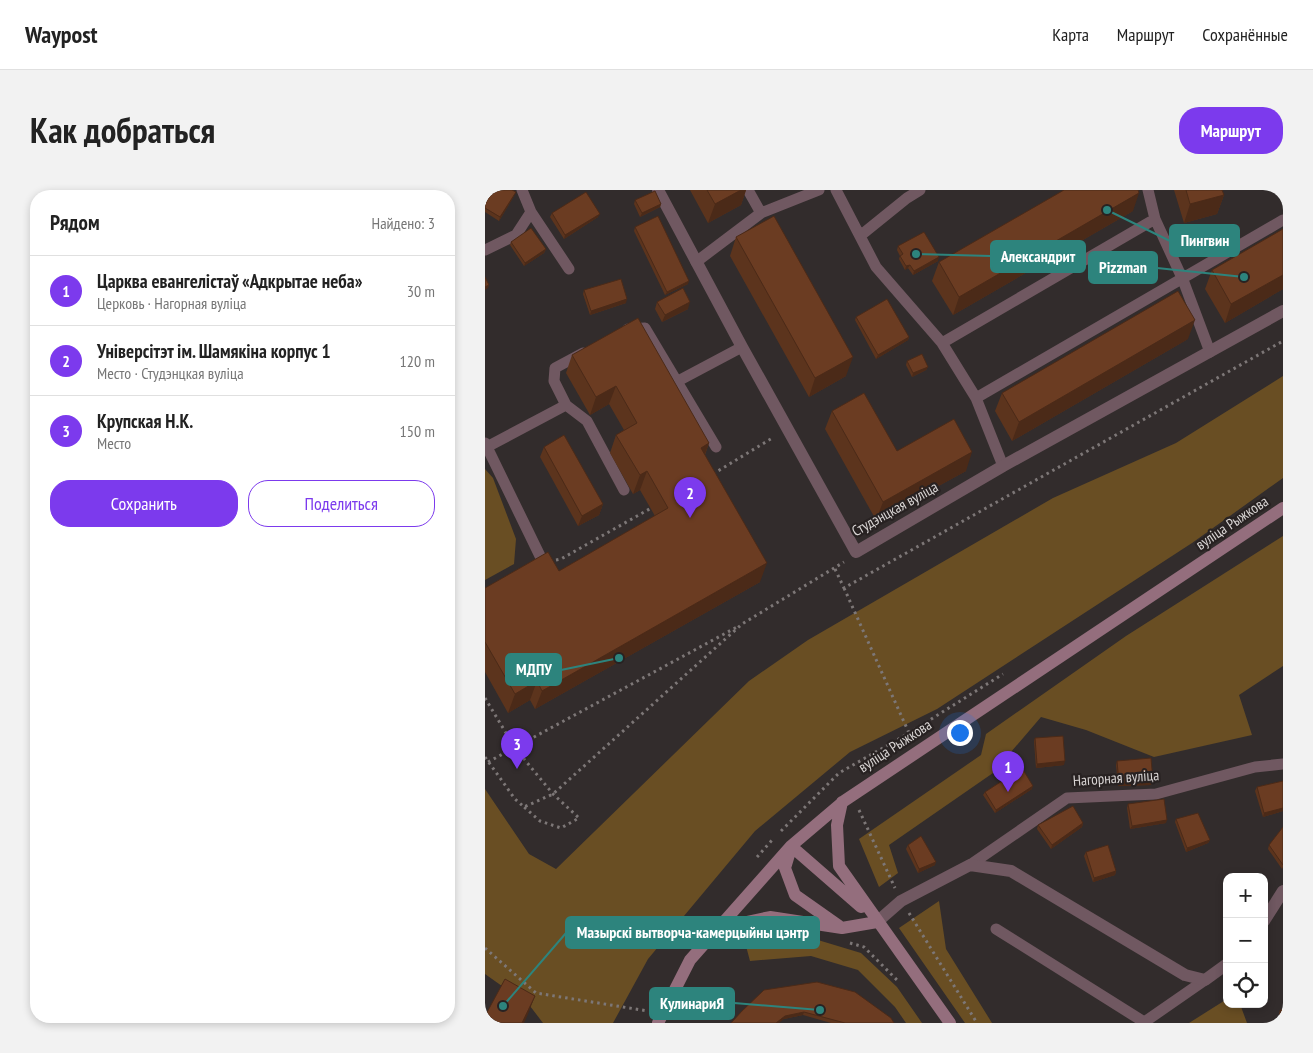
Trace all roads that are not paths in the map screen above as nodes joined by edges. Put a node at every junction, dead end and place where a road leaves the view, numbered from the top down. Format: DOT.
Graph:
graph roads {
  1 [pos="522,190"];
  2 [pos="658,190"];
  3 [pos="748,190"];
  4 [pos="819,190"];
  5 [pos="836,190"];
  6 [pos="921,190"];
  7 [pos="1148,190"];
  8 [pos="531,212"];
  9 [pos="761,213"];
  10 [pos="1155,219"];
  11 [pos="1283,220"];
  12 [pos="860,236"];
  13 [pos="485,250"];
  14 [pos="696,262"];
  15 [pos="569,269"];
  16 [pos="1183,280"];
  17 [pos="1283,311"];
  18 [pos="614,337"];
  19 [pos="942,343"];
  20 [pos="597,346"];
  21 [pos="742,347"];
  22 [pos="1210,352"];
  23 [pos="678,381"];
  24 [pos="976,398"];
  25 [pos="566,405"];
  26 [pos="486,445"];
  27 [pos="716,447"];
  28 [pos="1003,466"];
  29 [pos="624,490"];
  30 [pos="1283,508"];
  31 [pos="542,560"];
  32 [pos="1283,764"];
  33 [pos="842,802"];
  34 [pos="791,846"];
  35 [pos="970,865"];
  36 [pos="1283,891"];
  37 [pos="1266,918"];
  38 [pos="877,922"];
  39 [pos="842,928"];
  40 [pos="996,929"];
  41 [pos="690,960"];
  42 [pos="1223,967"];
  43 [pos="1205,980"];
  44 [pos="656,1017"];
  45 [pos="1143,1022"];
  46 [pos="950,1023"];
  1 -- 8 [label="lane"];
  2 -- 14 [label="street, Студэнцкая вуліца"];
  3 -- 9 [label="lane"];
  4 -- 9 [label="lane"];
  5 -- 12 [label="lane"];
  6 -- 12 [label="lane"];
  7 -- 10 [label="lane"];
  8 -- 13 [label="lane"];
  8 -- 15 [label="lane"];
  9 -- 14 [label="lane"];
  10 -- 16 [label="lane"];
  10 -- 19 [label="lane"];
  11 -- 16 [label="lane"];
  12 -- 19 [label="lane"];
  14 -- 21 [label="street, Студэнцкая вуліца"];
  16 -- 22 [label="lane"];
  16 -- 24 [label="lane"];
  17 -- 22 [label="street, Студэнцкая вуліца"];
  18 -- 23 [label="lane"];
  19 -- 24 [label="lane"];
  20 -- 25 [label="lane"];
  21 -- 23 [label="lane"];
  21 -- 28 [label="street, Студэнцкая вуліца"];
  22 -- 28 [label="street, Студэнцкая вуліца"];
  23 -- 27 [label="lane"];
  24 -- 28 [label="lane"];
  25 -- 26 [label="lane"];
  25 -- 29 [label="lane"];
  26 -- 31 [label="lane"];
  30 -- 33 [label="main road, вуліца Рыжкова"];
  32 -- 35 [label="lane, Нагорная вуліца"];
  33 -- 34 [label="main road, вуліца Рыжкова"];
  33 -- 38 [label="main road"];
  34 -- 38 [label="main road"];
  34 -- 39 [label="main road"];
  34 -- 41 [label="main road, вуліца Рыжкова"];
  35 -- 38 [label="street, Нагорная вуліца"];
  35 -- 43 [label="street"];
  36 -- 37 [label="street"];
  38 -- 39 [label="main road"];
  38 -- 46 [label="main road"];
  39 -- 41 [label="main road"];
  40 -- 45 [label="lane"];
  41 -- 44 [label="main road, вуліца Рыжкова"];
  42 -- 43 [label="street"];
  43 -- 45 [label="lane"];
}
